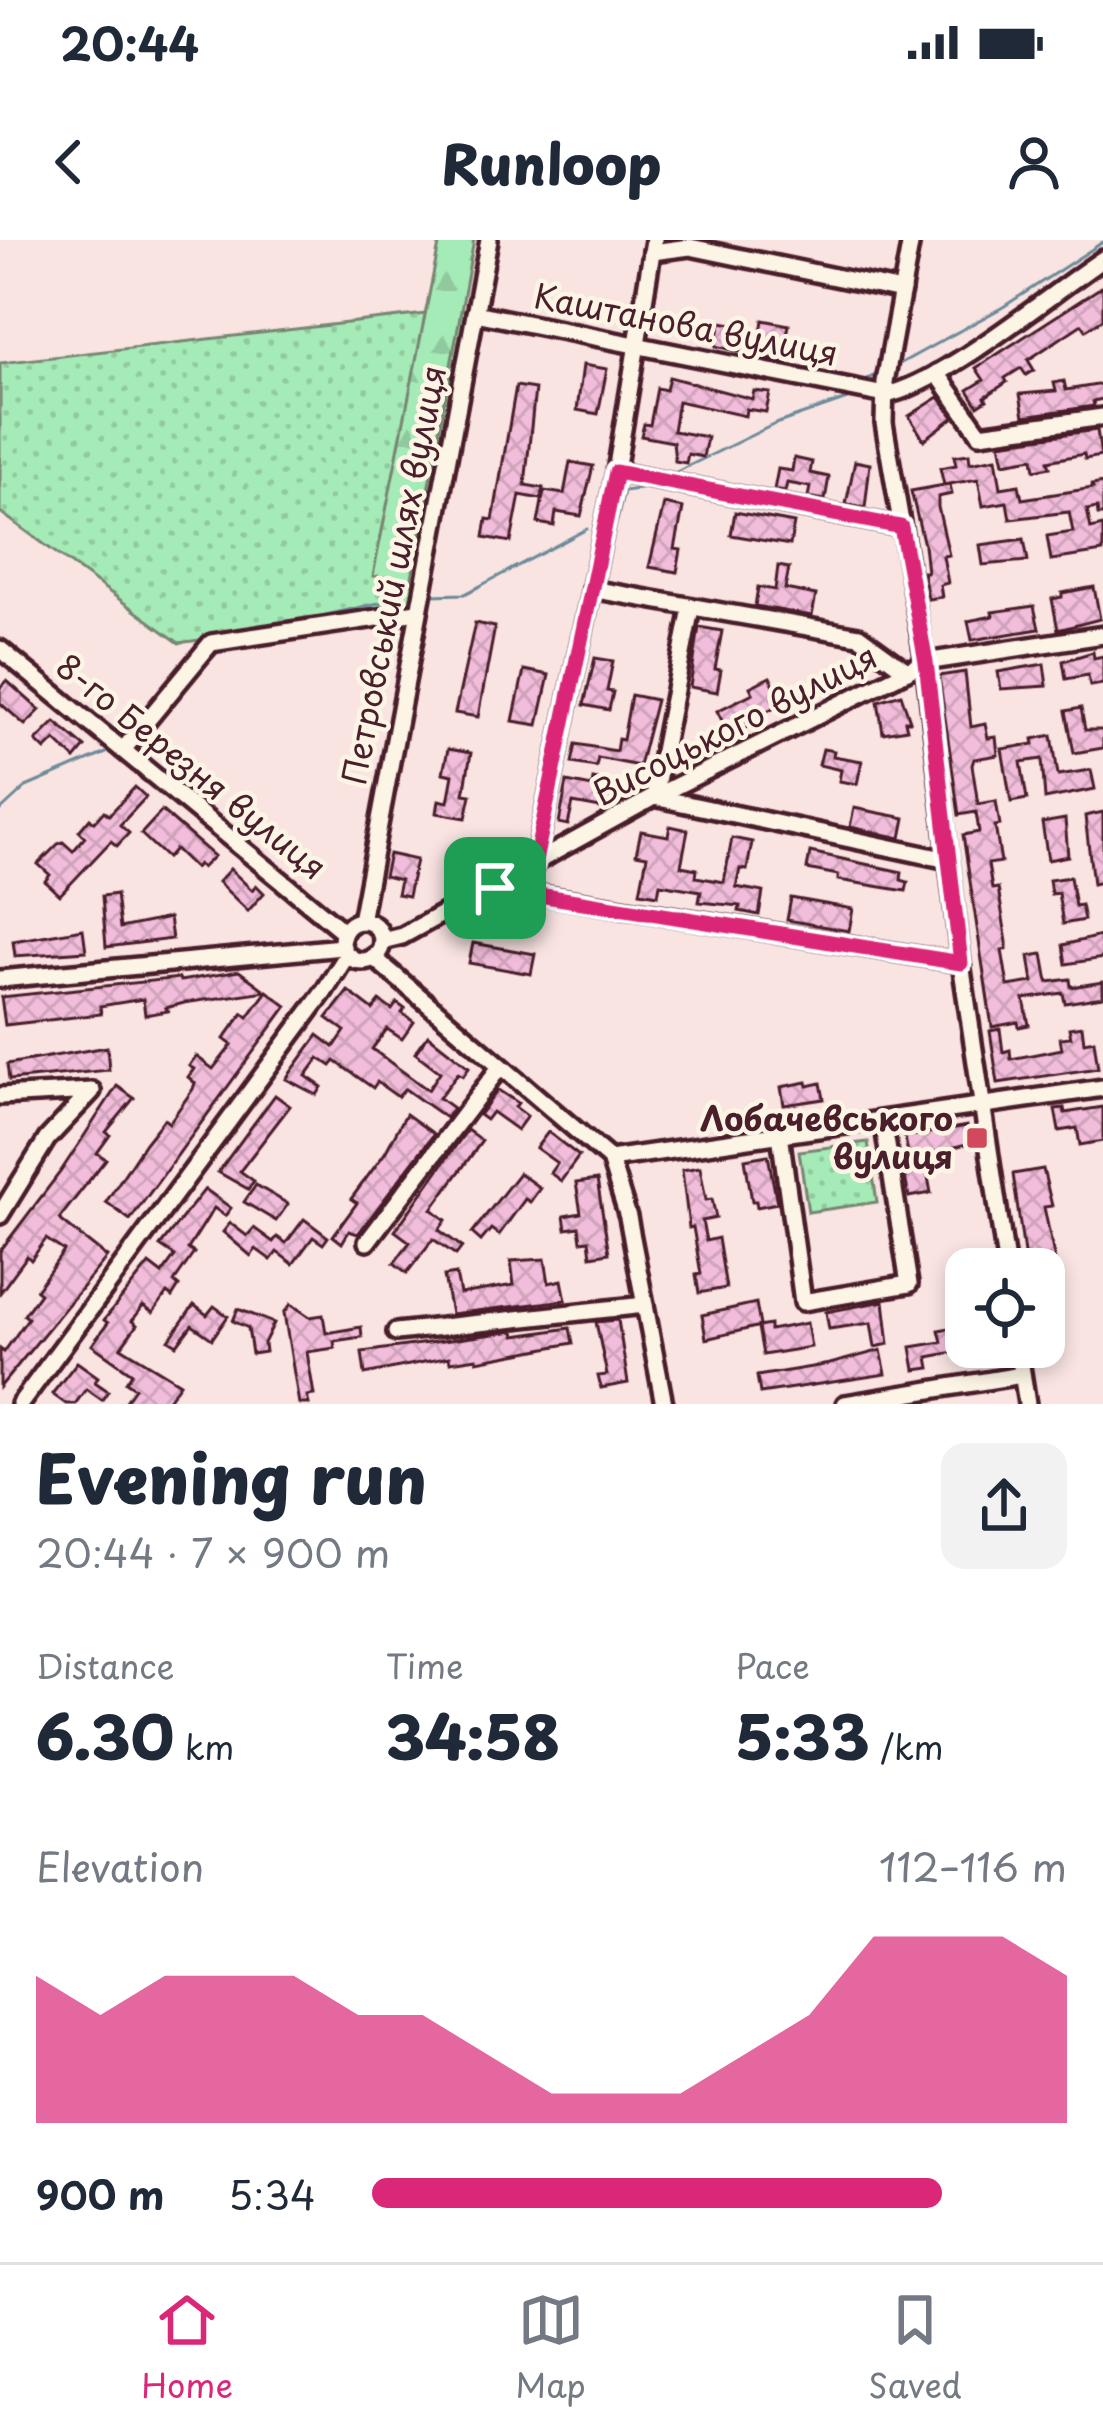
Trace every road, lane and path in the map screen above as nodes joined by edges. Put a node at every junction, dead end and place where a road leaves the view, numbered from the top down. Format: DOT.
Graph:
graph roads {
  1 [pos="489,240"];
  2 [pos="911,240"];
  3 [pos="653,246"];
  4 [pos="1102,262"];
  5 [pos="902,291"];
  6 [pos="475,313"];
  7 [pos="635,347"];
  8 [pos="937,373"];
  9 [pos="885,395"];
  10 [pos="1103,417"];
  11 [pos="616,472"];
  12 [pos="901,527"];
  13 [pos="591,589"];
  14 [pos="691,608"];
  15 [pos="417,612"];
  16 [pos="1103,635"];
  17 [pos="0,649"];
  18 [pos="926,662"];
  19 [pos="907,671"];
  20 [pos="123,751"];
  21 [pos="654,797"];
  22 [pos="948,860"];
  23 [pos="534,866"];
  24 [pos="495,888"];
  25 [pos="361,921"];
  26 [pos="382,941"];
  27 [pos="345,944"];
  28 [pos="374,957"];
  29 [pos="961,963"];
  30 [pos="0,979"];
  31 [pos="500,1067"];
  32 [pos="1103,1088"];
  33 [pos="0,1096"];
  34 [pos="983,1106"];
  35 [pos="883,1120"];
  36 [pos="780,1134"];
  37 [pos="610,1159"];
  38 [pos="0,1215"];
  39 [pos="367,1242"];
  40 [pos="1004,1248"];
  41 [pos="645,1305"];
  42 [pos="396,1331"];
  43 [pos="1021,1368"];
  44 [pos="1022,1375"];
  45 [pos="20,1404"];
  46 [pos="664,1404"];
  47 [pos="845,1404"];
  48 [pos="1027,1404"];
  1 -- 6 [label="street, Петровський шлях вулиця"];
  2 -- 5 [label="street"];
  3 -- 5 [label="street"];
  3 -- 7 [label="street"];
  4 -- 8 [label="street"];
  5 -- 9 [label="street"];
  6 -- 7 [label="street, Каштанова вулиця"];
  6 -- 15 [label="street, Петровський шлях вулиця"];
  7 -- 9 [label="street, Каштанова вулиця"];
  7 -- 11 [label="street"];
  8 -- 9 [label="street"];
  8 -- 10 [label="street"];
  9 -- 12 [label="street"];
  11 -- 12 [label="street"];
  11 -- 13 [label="street"];
  12 -- 18 [label="street"];
  13 -- 14 [label="street"];
  13 -- 23 [label="street"];
  14 -- 19 [label="street"];
  14 -- 21 [label="street"];
  15 -- 20 [label="street"];
  15 -- 25 [label="street, Петровський шлях вулиця"];
  16 -- 18 [label="street, Висоцького вулиця"];
  17 -- 20 [label="street, 8-го Березня вулиця"];
  18 -- 19 [label="street, Висоцького вулиця"];
  18 -- 22 [label="street"];
  19 -- 21 [label="street, Висоцького вулиця"];
  20 -- 27 [label="street, 8-го Березня вулиця"];
  21 -- 22 [label="street"];
  21 -- 23 [label="street, Висоцького вулиця"];
  22 -- 29 [label="street"];
  23 -- 24 [label="street, Висоцького вулиця"];
  24 -- 26 [label="street, Висоцького вулиця"];
  24 -- 29 [label="street"];
  25 -- 26 [label="street"];
  25 -- 27 [label="street"];
  26 -- 28 [label="street"];
  27 -- 28 [label="street"];
  27 -- 30 [label="street"];
  27 -- 45 [label="street"];
  28 -- 31 [label="street"];
  29 -- 34 [label="street"];
  31 -- 37 [label="street"];
  31 -- 39 [label="street"];
  32 -- 34 [label="street"];
  33 -- 38 [label="street"];
  34 -- 35 [label="street"];
  34 -- 40 [label="street"];
  35 -- 36 [label="street"];
  35 -- 36 [label="street"];
  36 -- 37 [label="street"];
  37 -- 41 [label="street"];
  41 -- 42 [label="street"];
  41 -- 46 [label="street"];
  43 -- 44 [label="street"];
  44 -- 47 [label="street"];
  44 -- 48 [label="street"];
}
